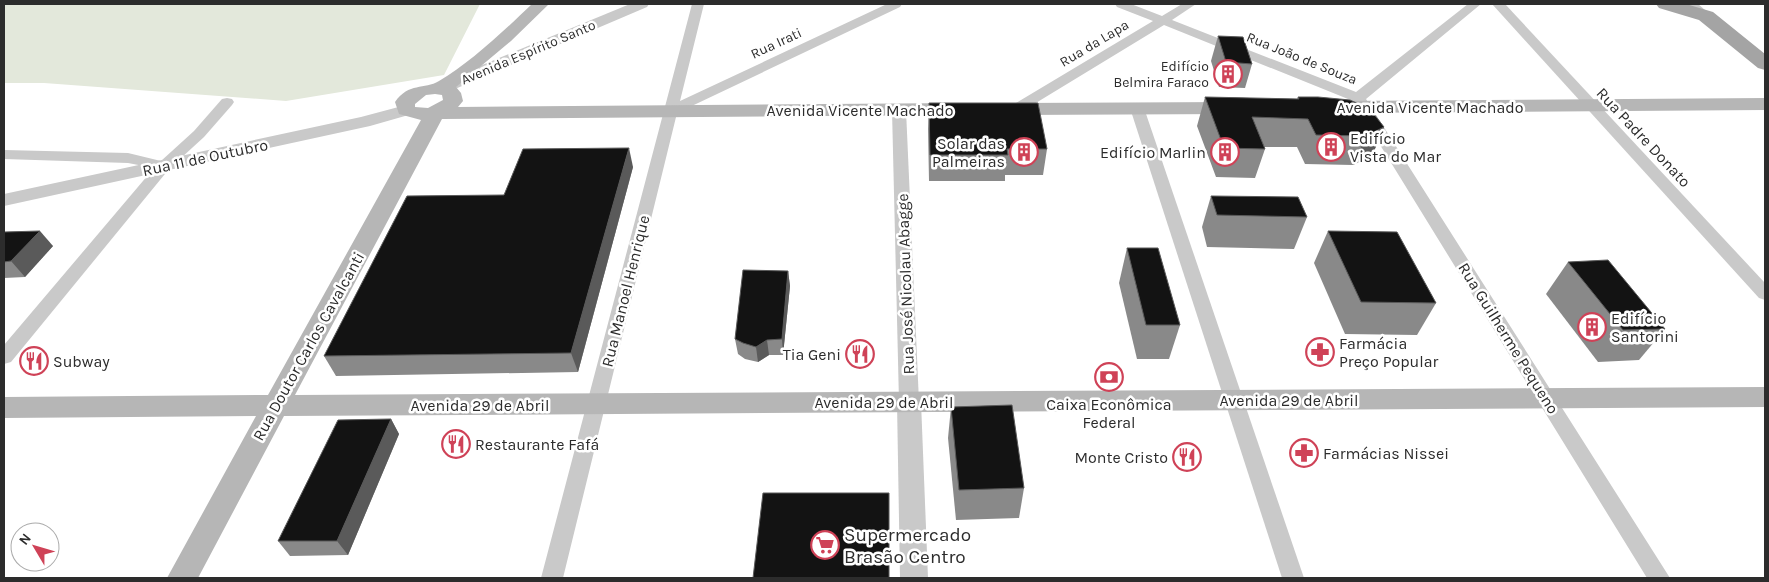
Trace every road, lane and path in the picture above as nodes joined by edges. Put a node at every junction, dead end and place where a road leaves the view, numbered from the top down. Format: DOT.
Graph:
graph roads {
  1 [pos="541,4"];
  2 [pos="642,4"];
  3 [pos="698,4"];
  4 [pos="896,4"];
  5 [pos="1121,4"];
  6 [pos="1190,4"];
  7 [pos="1475,4"];
  8 [pos="1498,4"];
  9 [pos="1666,4"];
  10 [pos="1699,10"];
  11 [pos="1163,20"];
  12 [pos="1765,64"];
  13 [pos="442,88"];
  14 [pos="227,102"];
  15 [pos="1361,102"];
  16 [pos="1765,104"];
  17 [pos="1592,106"];
  18 [pos="1315,107"];
  19 [pos="1137,108"];
  20 [pos="1255,108"];
  21 [pos="1016,109"];
  22 [pos="406,110"];
  23 [pos="899,110"];
  24 [pos="670,111"];
  25 [pos="435,113"];
  26 [pos="4,154"];
  27 [pos="164,166"];
  28 [pos="4,200"];
  29 [pos="1765,294"];
  30 [pos="4,357"];
  31 [pos="1765,397"];
  32 [pos="1546,398"];
  33 [pos="1233,400"];
  34 [pos="909,402"];
  35 [pos="596,404"];
  36 [pos="276,406"];
  37 [pos="4,407"];
  38 [pos="182,578"];
  39 [pos="552,578"];
  40 [pos="914,578"];
  41 [pos="1293,578"];
  42 [pos="1659,578"];
  1 -- 13 [label="main road"];
  2 -- 13 [label="street, Avenida Espírito Santo"];
  3 -- 24 [label="street, Rua Manoel Henrique"];
  4 -- 24 [label="street, Rua Irati"];
  5 -- 11 [label="street, Rua João de Souza"];
  6 -- 11 [label="street, Rua da Lapa"];
  7 -- 15 [label="street"];
  8 -- 17 [label="street, Rua Padre Donato"];
  9 -- 10 [label="main road"];
  10 -- 12 [label="main road"];
  11 -- 15 [label="street, Rua João de Souza"];
  11 -- 21 [label="street, Rua da Lapa"];
  13 -- 22 [label="main road"];
  13 -- 25 [label="main road"];
  14 -- 27 [label="street"];
  15 -- 17 [label="main road, Avenida Vicente Machado"];
  15 -- 18 [label="main road, Avenida Vicente Machado"];
  15 -- 32 [label="street, Rua Guilherme Pequeno"];
  16 -- 17 [label="main road, Avenida Vicente Machado"];
  17 -- 29 [label="street, Rua Padre Donato"];
  19 -- 20 [label="main road, Avenida Vicente Machado"];
  19 -- 21 [label="main road, Avenida Vicente Machado"];
  19 -- 33 [label="street"];
  21 -- 23 [label="main road, Avenida Vicente Machado"];
  22 -- 25 [label="main road, Avenida Vicente Machado"];
  22 -- 27 [label="street, Rua 11 de Outubro"];
  23 -- 24 [label="main road, Avenida Vicente Machado"];
  23 -- 34 [label="street, Rua José Nicolau Abagge"];
  24 -- 25 [label="main road, Avenida Vicente Machado"];
  24 -- 35 [label="street, Rua Manoel Henrique"];
  25 -- 36 [label="main road, Rua Doutor Carlos Cavalcanti"];
  26 -- 27 [label="street"];
  27 -- 28 [label="street, Rua 11 de Outubro"];
  27 -- 30 [label="street"];
  31 -- 32 [label="main road, Avenida 29 de Abril"];
  32 -- 33 [label="main road, Avenida 29 de Abril"];
  32 -- 42 [label="street, Rua Guilherme Pequeno"];
  33 -- 34 [label="main road, Avenida 29 de Abril"];
  33 -- 41 [label="street"];
  34 -- 35 [label="main road, Avenida 29 de Abril"];
  34 -- 40 [label="street, Rua José Nicolau Abagge"];
  35 -- 36 [label="main road, Avenida 29 de Abril"];
  35 -- 39 [label="street, Rua Manoel Henrique"];
  36 -- 37 [label="main road, Avenida 29 de Abril"];
  36 -- 38 [label="main road, Rua Doutor Carlos Cavalcanti"];
}
